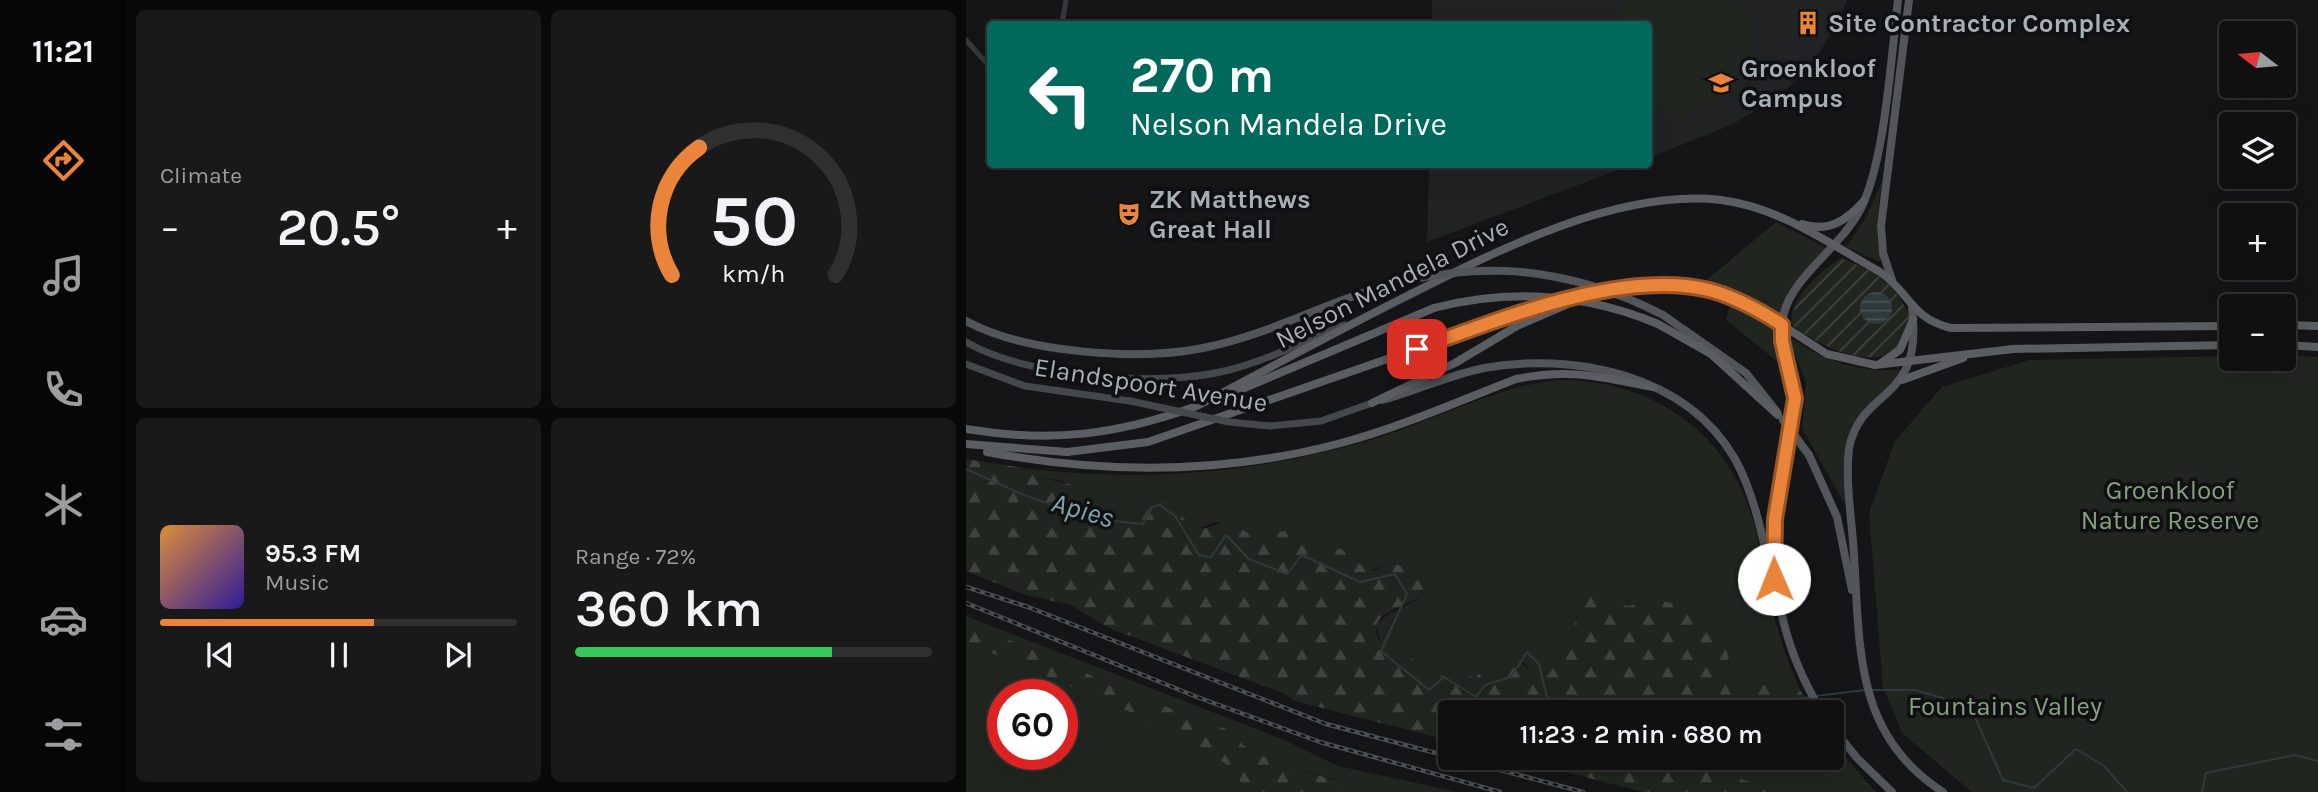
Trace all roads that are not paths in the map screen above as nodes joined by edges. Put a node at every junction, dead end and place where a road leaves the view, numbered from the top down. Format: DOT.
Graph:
graph roads {
  1 [pos="1066,0"];
  2 [pos="1898,0"];
  3 [pos="1909,0"];
  4 [pos="1062,21"];
  5 [pos="966,40"];
  6 [pos="987,63"];
  7 [pos="1864,201"];
  8 [pos="1786,219"];
  9 [pos="1836,247"];
  10 [pos="1892,280"];
  11 [pos="1594,294"];
  12 [pos="1912,308"];
  13 [pos="1380,309"];
  14 [pos="1913,320"];
  15 [pos="966,321"];
  16 [pos="1782,325"];
  17 [pos="2296,325"];
  18 [pos="2219,326"];
  19 [pos="2318,326"];
  20 [pos="966,342"];
  21 [pos="2219,345"];
  22 [pos="2296,346"];
  23 [pos="2318,347"];
  24 [pos="1975,353"];
  25 [pos="1910,362"];
  26 [pos="966,363"];
  27 [pos="1875,365"];
  28 [pos="1902,380"];
  29 [pos="1653,387"];
  30 [pos="1373,403"];
  31 [pos="1197,406"];
  32 [pos="1781,417"];
  33 [pos="966,429"];
  34 [pos="966,445"];
  35 [pos="1775,594"];
  36 [pos="1855,607"];
  37 [pos="1816,700"];
  38 [pos="1844,742"];
  39 [pos="1892,792"];
  40 [pos="1944,792"];
  1 -- 4 [label="street"];
  2 -- 7 [label="main road"];
  3 -- 10 [label="main road"];
  5 -- 6 [label="street"];
  7 -- 8 [label="highway"];
  7 -- 9 [label="main road"];
  8 -- 9 [label="highway, Nelson Mandela Drive"];
  8 -- 13 [label="highway, Nelson Mandela Drive"];
  9 -- 10 [label="highway"];
  9 -- 16 [label="main road"];
  10 -- 12 [label="highway"];
  11 -- 16 [label="highway, Nelson Mandela Drive"];
  11 -- 30 [label="highway"];
  11 -- 34 [label="highway, Nelson Mandela Drive"];
  12 -- 14 [label="main road"];
  12 -- 18 [label="highway"];
  13 -- 20 [label="main road, Elandspoort Avenue"];
  13 -- 31 [label="highway, Nelson Mandela Drive"];
  14 -- 25 [label="main road"];
  14 -- 27 [label="highway"];
  15 -- 32 [label="main road, bridge"];
  16 -- 27 [label="highway"];
  16 -- 35 [label="main road"];
  17 -- 19 [label="highway"];
  21 -- 24 [label="highway"];
  22 -- 23 [label="highway"];
  24 -- 25 [label="highway"];
  24 -- 28 [label="highway"];
  25 -- 27 [label="highway"];
  25 -- 28 [label="main road"];
  26 -- 30 [label="main road, Elandspoort Avenue, bridge"];
  28 -- 36 [label="main road"];
  29 -- 30 [label="main road"];
  29 -- 34 [label="highway"];
  29 -- 35 [label="main road"];
  31 -- 32 [label="highway, bridge"];
  31 -- 33 [label="highway, Nelson Mandela Drive"];
  32 -- 36 [label="main road, bridge"];
  35 -- 37 [label="main road"];
  36 -- 40 [label="main road"];
  38 -- 39 [label="main road"];
}
